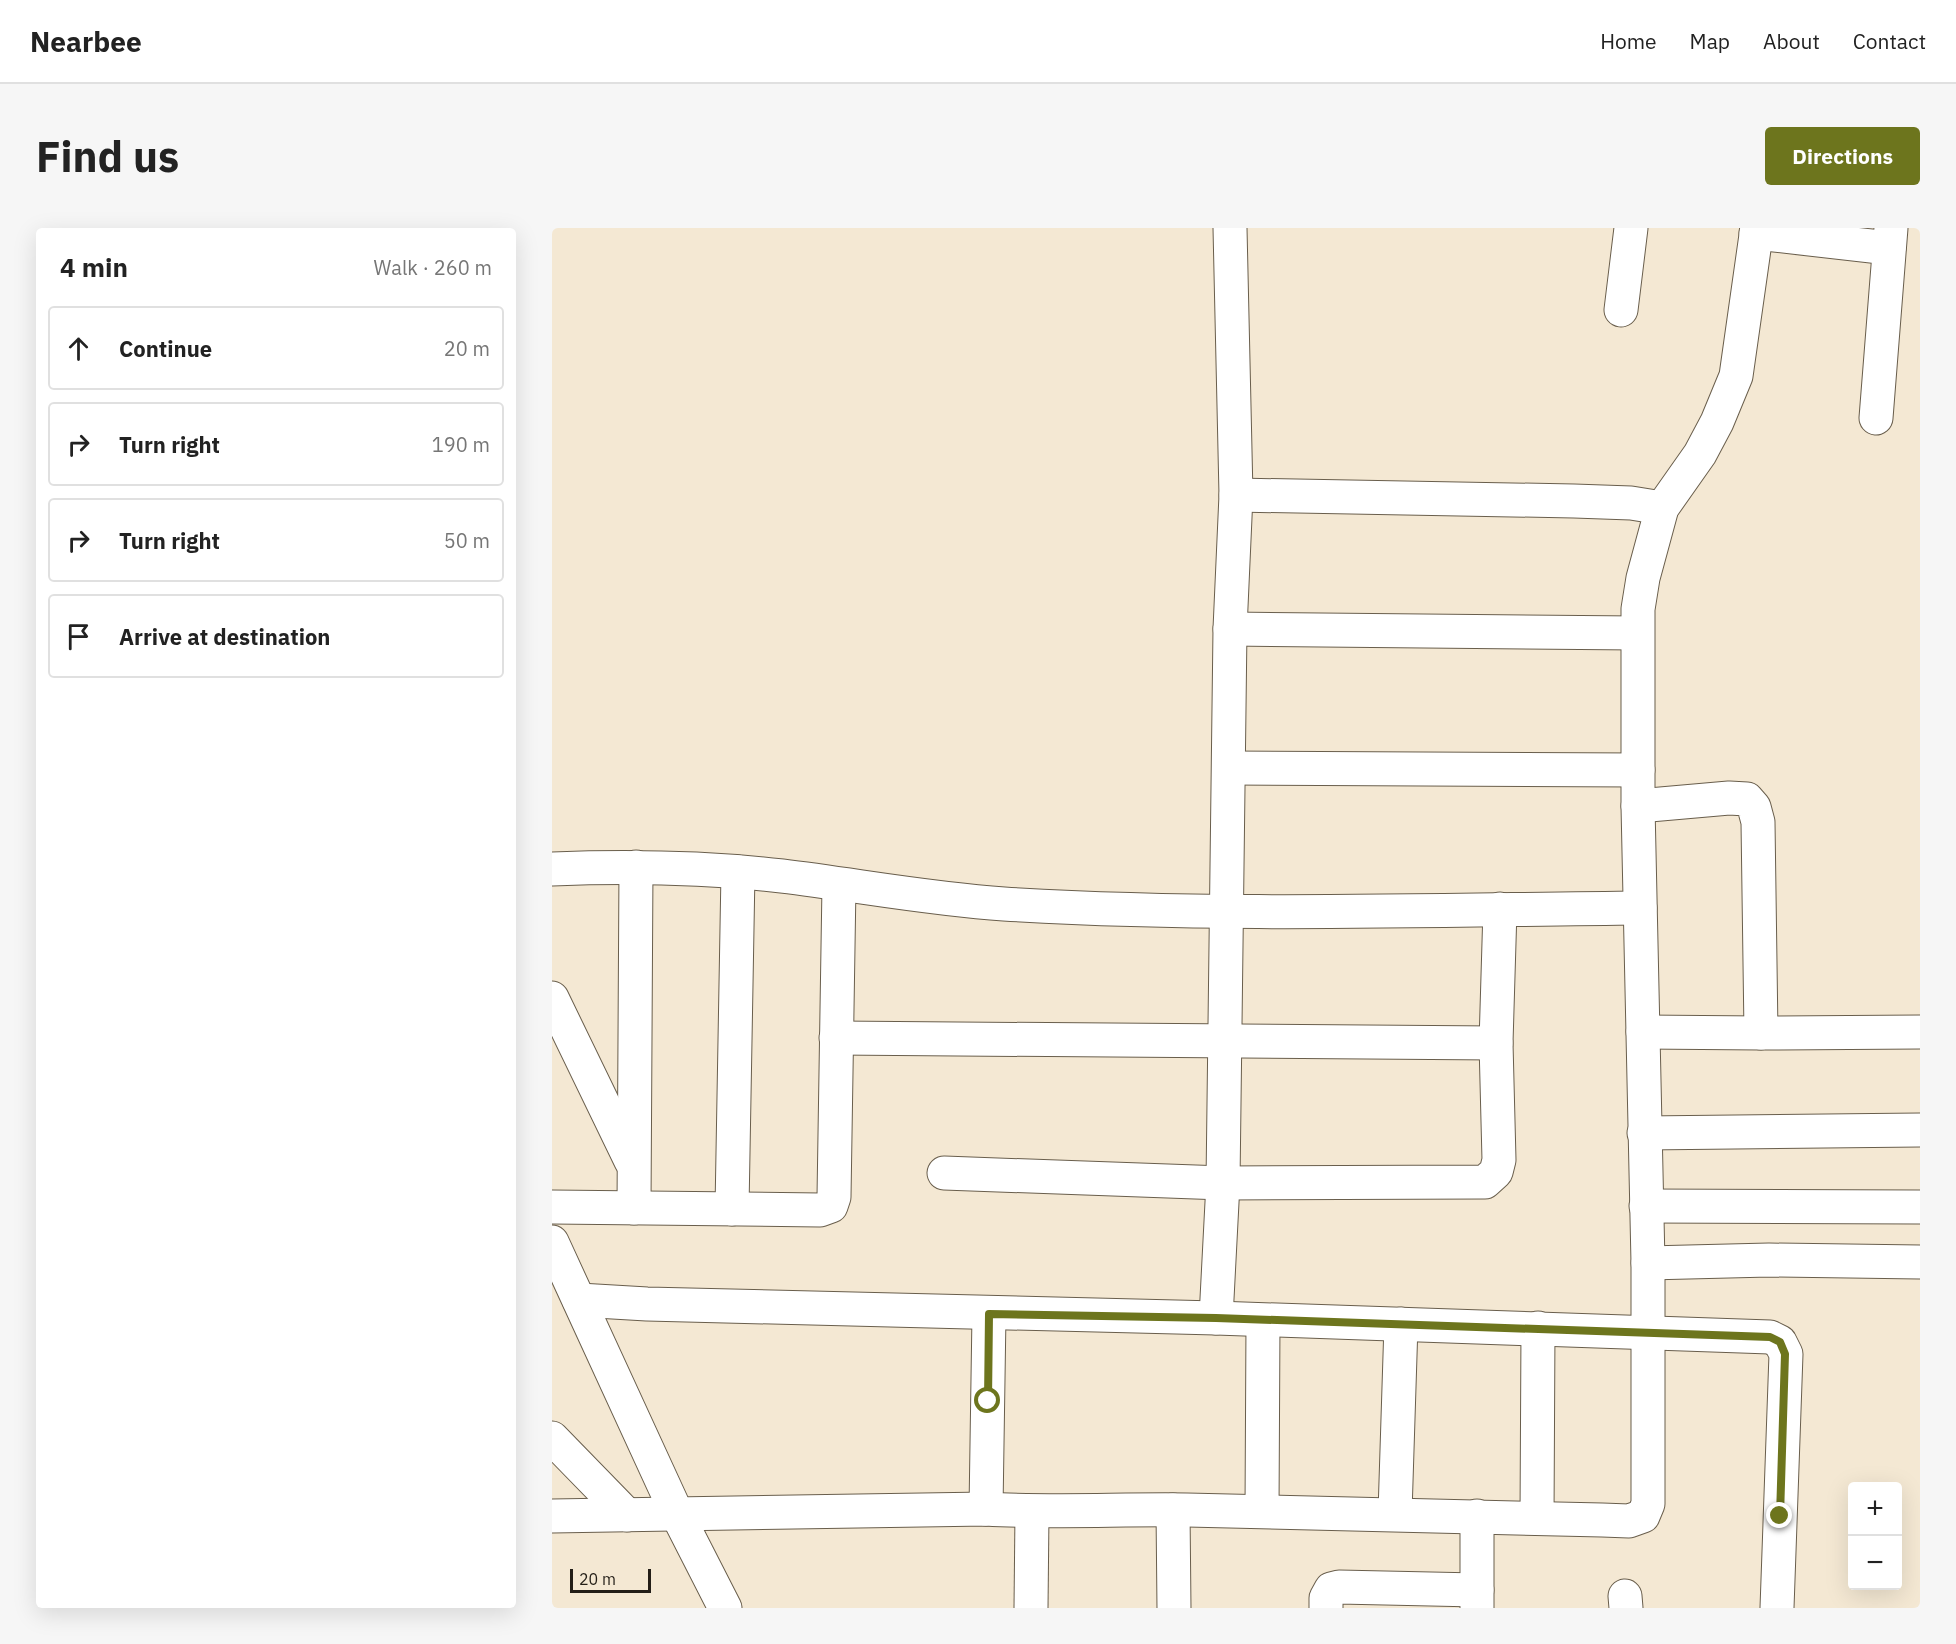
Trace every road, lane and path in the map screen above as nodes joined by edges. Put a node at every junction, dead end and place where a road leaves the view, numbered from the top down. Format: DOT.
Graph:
graph roads {
  1 [pos="1230,228"];
  2 [pos="1631,228"];
  3 [pos="1757,231"];
  4 [pos="1890,238"];
  5 [pos="1621,310"];
  6 [pos="1876,418"];
  7 [pos="1236,495"];
  8 [pos="1662,508"];
  9 [pos="1230,629"];
  10 [pos="1637,633"];
  11 [pos="1229,768"];
  12 [pos="1638,770"];
  13 [pos="1638,806"];
  14 [pos="636,867"];
  15 [pos="552,869"];
  16 [pos="738,872"];
  17 [pos="839,885"];
  18 [pos="1640,908"];
  19 [pos="1500,909"];
  20 [pos="1227,913"];
  21 [pos="552,998"];
  22 [pos="1643,1032"];
  23 [pos="1920,1032"];
  24 [pos="1761,1034"];
  25 [pos="836,1038"];
  26 [pos="1225,1040"];
  27 [pos="1496,1043"];
  28 [pos="1920,1130"];
  29 [pos="1644,1133"];
  30 [pos="634,1167"];
  31 [pos="944,1173"];
  32 [pos="1223,1183"];
  33 [pos="1646,1206"];
  34 [pos="552,1207"];
  35 [pos="1920,1207"];
  36 [pos="634,1208"];
  37 [pos="732,1209"];
  38 [pos="552,1242"];
  39 [pos="1920,1262"];
  40 [pos="1648,1263"];
  41 [pos="579,1300"];
  42 [pos="989,1314"];
  43 [pos="1216,1318"];
  44 [pos="1263,1321"];
  45 [pos="1401,1324"];
  46 [pos="1538,1328"];
  47 [pos="1647,1333"];
  48 [pos="552,1438"];
  49 [pos="986,1509"];
  50 [pos="1173,1510"];
  51 [pos="1262,1511"];
  52 [pos="1032,1512"];
  53 [pos="1395,1513"];
  54 [pos="677,1514"];
  55 [pos="627,1515"];
  56 [pos="1477,1515"];
  57 [pos="552,1516"];
  58 [pos="1537,1518"];
  59 [pos="1477,1599"];
  60 [pos="725,1608"];
  61 [pos="1031,1608"];
  62 [pos="1174,1608"];
  63 [pos="1326,1608"];
  64 [pos="1777,1608"];
  1 -- 7 [label="street"];
  2 -- 5 [label="street"];
  3 -- 4 [label="street"];
  3 -- 8 [label="street"];
  4 -- 6 [label="street"];
  7 -- 8 [label="street"];
  7 -- 9 [label="street"];
  8 -- 10 [label="street"];
  9 -- 10 [label="street"];
  9 -- 11 [label="street"];
  10 -- 12 [label="street"];
  11 -- 12 [label="street"];
  11 -- 20 [label="street"];
  12 -- 13 [label="street"];
  13 -- 18 [label="street"];
  13 -- 24 [label="street"];
  14 -- 15 [label="street"];
  14 -- 16 [label="street"];
  14 -- 30 [label="street"];
  16 -- 17 [label="street"];
  16 -- 37 [label="street"];
  17 -- 20 [label="street"];
  17 -- 25 [label="street"];
  18 -- 19 [label="street"];
  18 -- 22 [label="street"];
  19 -- 20 [label="street"];
  19 -- 27 [label="street"];
  20 -- 26 [label="street"];
  21 -- 30 [label="street"];
  22 -- 24 [label="street"];
  22 -- 29 [label="street"];
  23 -- 24 [label="street"];
  25 -- 26 [label="street"];
  25 -- 37 [label="street"];
  26 -- 27 [label="street"];
  26 -- 32 [label="street"];
  27 -- 32 [label="street"];
  28 -- 29 [label="street"];
  29 -- 33 [label="street"];
  30 -- 36 [label="street"];
  31 -- 32 [label="street"];
  32 -- 43 [label="street"];
  33 -- 35 [label="street"];
  33 -- 40 [label="street"];
  34 -- 36 [label="street"];
  36 -- 37 [label="street"];
  38 -- 41 [label="street"];
  39 -- 40 [label="street"];
  40 -- 47 [label="street"];
  41 -- 42 [label="street"];
  41 -- 54 [label="street"];
  42 -- 43 [label="street"];
  42 -- 49 [label="street"];
  43 -- 44 [label="street"];
  44 -- 45 [label="street"];
  44 -- 51 [label="street"];
  45 -- 46 [label="street"];
  45 -- 53 [label="street"];
  46 -- 47 [label="street"];
  46 -- 58 [label="street"];
  47 -- 58 [label="street"];
  47 -- 64 [label="street"];
  48 -- 55 [label="street"];
  49 -- 52 [label="street"];
  49 -- 54 [label="street"];
  50 -- 51 [label="street"];
  50 -- 52 [label="street"];
  50 -- 62 [label="street"];
  51 -- 53 [label="street"];
  52 -- 61 [label="street"];
  53 -- 56 [label="street"];
  54 -- 55 [label="street"];
  54 -- 60 [label="street"];
  55 -- 57 [label="street"];
  56 -- 58 [label="street"];
  56 -- 59 [label="street"];
  59 -- 63 [label="street"];
}
